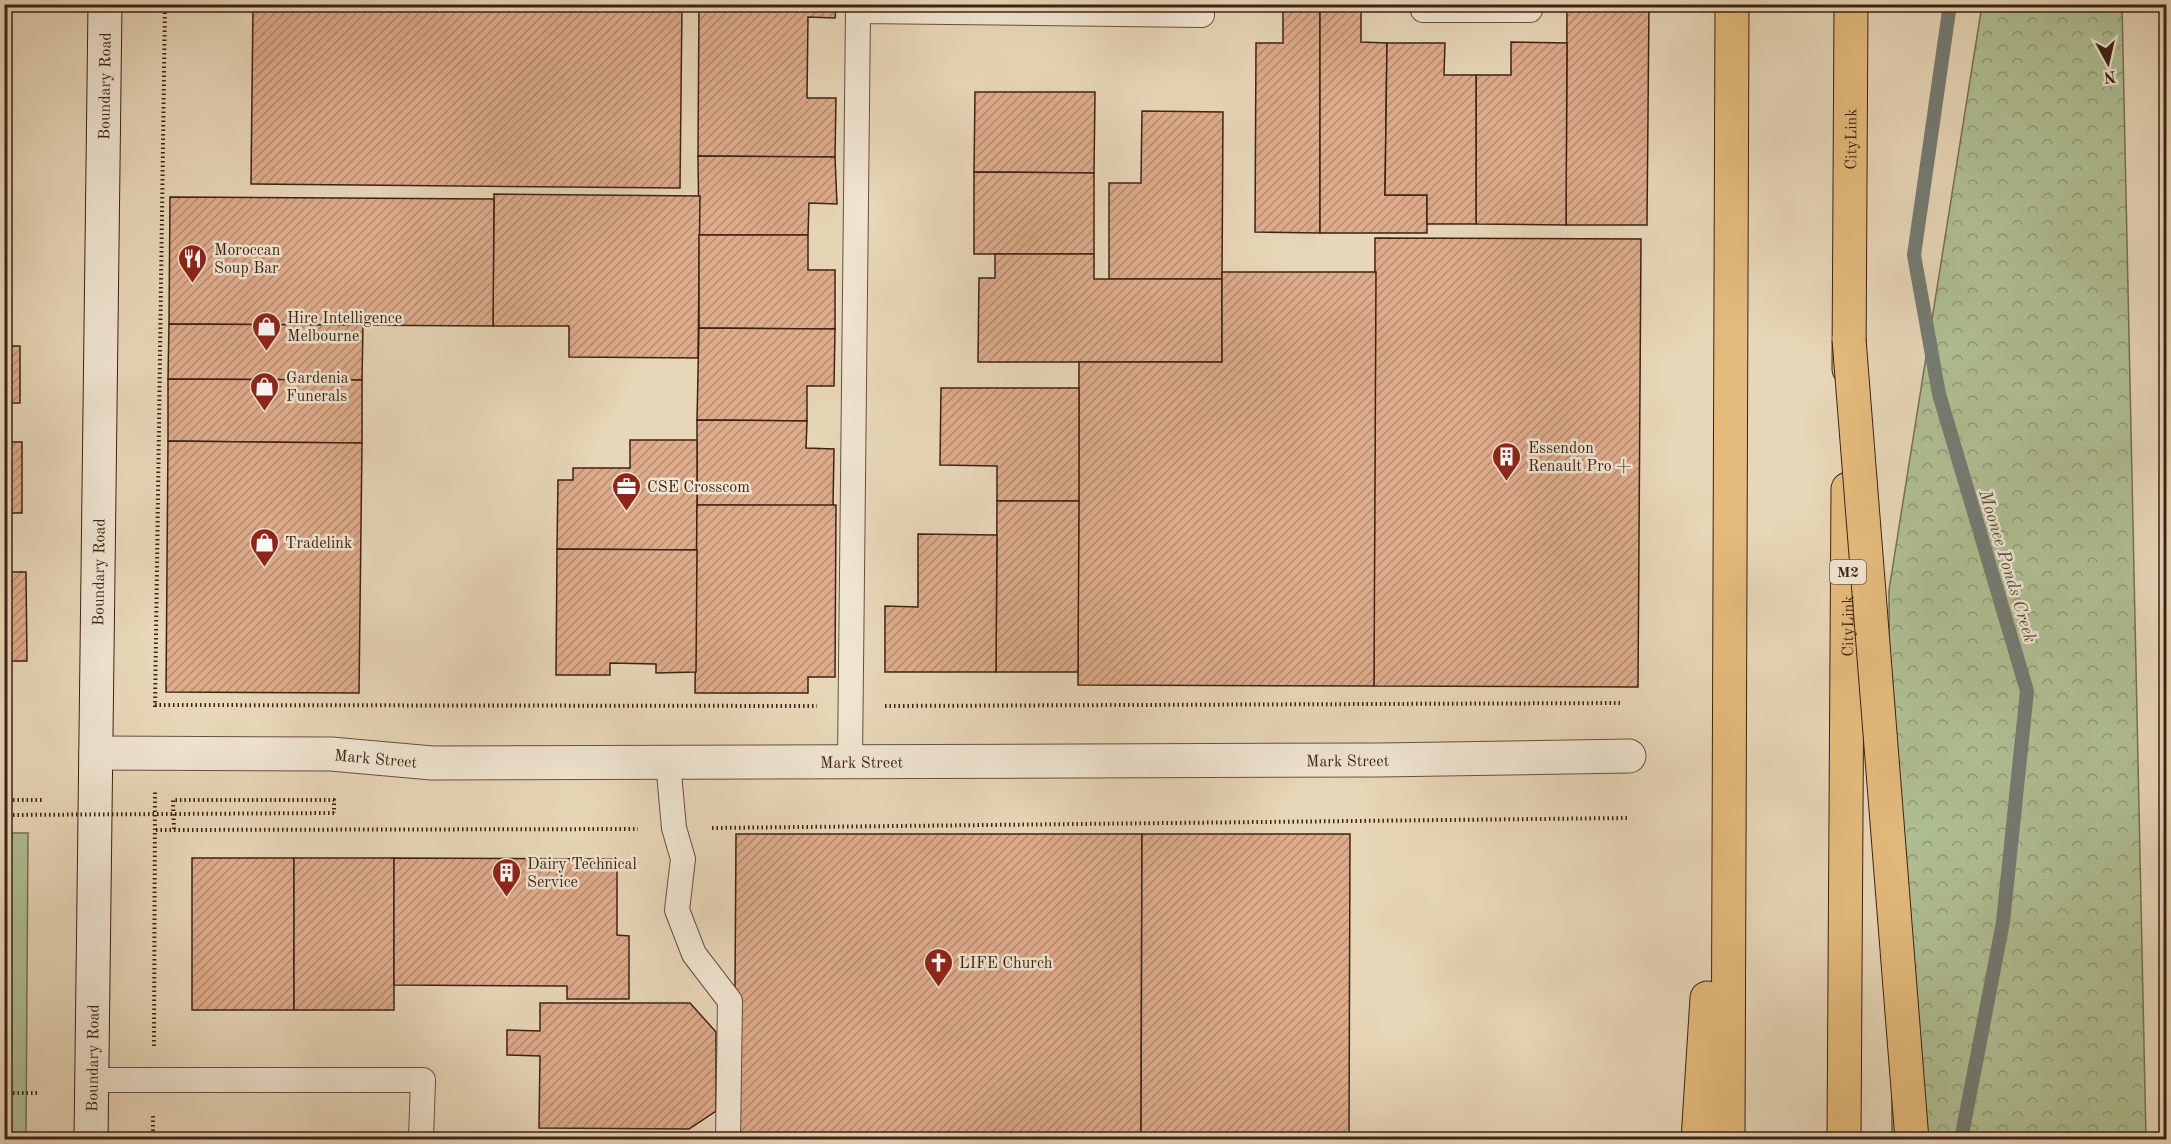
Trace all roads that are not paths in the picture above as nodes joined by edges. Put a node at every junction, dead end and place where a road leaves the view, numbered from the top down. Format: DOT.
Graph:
graph roads {
  1 [pos="105,4"];
  2 [pos="1202,4"];
  3 [pos="1423,4"];
  4 [pos="1732,4"];
  5 [pos="1851,4"];
  6 [pos="1530,10"];
  7 [pos="1849,339"];
  8 [pos="1727,711"];
  9 [pos="96,753"];
  10 [pos="1629,756"];
  11 [pos="850,761"];
  12 [pos="669,762"];
  13 [pos="91,1080"];
  14 [pos="421,1138"];
  15 [pos="91,1140"];
  16 [pos="728,1140"];
  17 [pos="1698,1140"];
  18 [pos="1728,1140"];
  19 [pos="1844,1140"];
  20 [pos="1912,1140"];
  1 -- 9 [label="street, Boundary Road"];
  2 -- 11 [label="lane"];
  3 -- 6 [label="lane"];
  4 -- 8 [label="highway"];
  5 -- 7 [label="highway, CityLink / M2"];
  7 -- 19 [label="highway, CityLink / M2, bridge"];
  7 -- 20 [label="highway, bridge"];
  8 -- 17 [label="highway"];
  8 -- 18 [label="highway"];
  9 -- 12 [label="street, Mark Street"];
  9 -- 13 [label="street, Boundary Road"];
  10 -- 11 [label="street, Mark Street"];
  11 -- 12 [label="street, Mark Street"];
  12 -- 16 [label="lane"];
  13 -- 14 [label="lane"];
  13 -- 15 [label="street, Boundary Road"];
}
